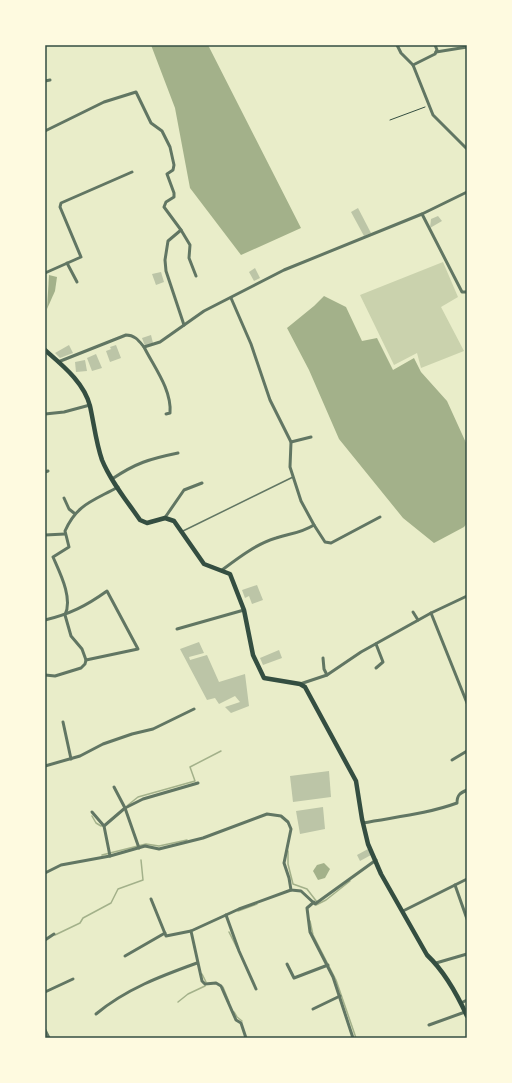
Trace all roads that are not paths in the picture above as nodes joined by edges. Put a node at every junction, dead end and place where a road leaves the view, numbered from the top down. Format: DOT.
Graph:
graph roads {
  1 [pos="397,45"];
  2 [pos="436,45"];
  3 [pos="467,47"];
  4 [pos="436,52"];
  5 [pos="413,66"];
  6 [pos="50,80"];
  7 [pos="45,81"];
  8 [pos="45,131"];
  9 [pos="170,133"];
  10 [pos="164,135"];
  11 [pos="467,150"];
  12 [pos="132,172"];
  13 [pos="467,192"];
  14 [pos="422,214"];
  15 [pos="181,230"];
  16 [pos="67,263"];
  17 [pos="45,274"];
  18 [pos="196,276"];
  19 [pos="77,282"];
  20 [pos="467,292"];
  21 [pos="231,298"];
  22 [pos="184,325"];
  23 [pos="144,348"];
  24 [pos="45,350"];
  25 [pos="58,362"];
  26 [pos="90,405"];
  27 [pos="45,414"];
  28 [pos="166,414"];
  29 [pos="311,437"];
  30 [pos="291,442"];
  31 [pos="178,453"];
  32 [pos="294,477"];
  33 [pos="112,479"];
  34 [pos="202,483"];
  35 [pos="118,487"];
  36 [pos="64,498"];
  37 [pos="74,513"];
  38 [pos="380,517"];
  39 [pos="164,519"];
  40 [pos="314,525"];
  41 [pos="181,532"];
  42 [pos="65,534"];
  43 [pos="45,535"];
  44 [pos="222,570"];
  45 [pos="467,596"];
  46 [pos="244,610"];
  47 [pos="413,612"];
  48 [pos="431,612"];
  49 [pos="65,615"];
  50 [pos="45,620"];
  51 [pos="418,620"];
  52 [pos="177,629"];
  53 [pos="376,644"];
  54 [pos="323,658"];
  55 [pos="86,660"];
  56 [pos="376,668"];
  57 [pos="45,675"];
  58 [pos="327,675"];
  59 [pos="300,684"];
  60 [pos="467,703"];
  61 [pos="194,710"];
  62 [pos="62,722"];
  63 [pos="467,751"];
  64 [pos="71,759"];
  65 [pos="452,760"];
  66 [pos="45,766"];
  67 [pos="198,783"];
  68 [pos="114,787"];
  69 [pos="467,790"];
  70 [pos="125,808"];
  71 [pos="92,812"];
  72 [pos="363,823"];
  73 [pos="104,826"];
  74 [pos="139,848"];
  75 [pos="110,856"];
  76 [pos="376,860"];
  77 [pos="45,873"];
  78 [pos="467,879"];
  79 [pos="456,885"];
  80 [pos="290,890"];
  81 [pos="151,900"];
  82 [pos="314,902"];
  83 [pos="403,911"];
  84 [pos="226,915"];
  85 [pos="467,919"];
  86 [pos="191,931"];
  87 [pos="165,933"];
  88 [pos="54,934"];
  89 [pos="45,940"];
  90 [pos="467,954"];
  91 [pos="125,956"];
  92 [pos="197,963"];
  93 [pos="436,963"];
  94 [pos="287,964"];
  95 [pos="328,965"];
  96 [pos="73,979"];
  97 [pos="256,989"];
  98 [pos="45,992"];
  99 [pos="340,996"];
  100 [pos="467,1000"];
  101 [pos="461,1003"];
  102 [pos="313,1009"];
  103 [pos="96,1014"];
  104 [pos="466,1014"];
  105 [pos="430,1025"];
  106 [pos="45,1030"];
  107 [pos="49,1038"];
  108 [pos="246,1038"];
  109 [pos="353,1038"];
  1 -- 5 [label="street"];
  2 -- 4 [label="street"];
  3 -- 4 [label="street"];
  4 -- 5 [label="street"];
  5 -- 11 [label="street"];
  6 -- 7 [label="street"];
  8 -- 10 [label="street"];
  9 -- 10 [label="street"];
  10 -- 15 [label="street"];
  12 -- 16 [label="street"];
  13 -- 14 [label="street"];
  14 -- 20 [label="street"];
  14 -- 21 [label="street"];
  15 -- 18 [label="street"];
  15 -- 22 [label="street"];
  16 -- 17 [label="street"];
  16 -- 19 [label="street"];
  21 -- 22 [label="street"];
  21 -- 30 [label="street"];
  22 -- 23 [label="street"];
  23 -- 25 [label="street"];
  23 -- 28 [label="street"];
  24 -- 25 [label="main road"];
  25 -- 26 [label="main road"];
  26 -- 27 [label="street"];
  26 -- 33 [label="main road"];
  29 -- 30 [label="street"];
  30 -- 32 [label="street"];
  31 -- 33 [label="street"];
  32 -- 40 [label="street"];
  32 -- 41 [label="lane"];
  33 -- 35 [label="main road"];
  34 -- 39 [label="street"];
  35 -- 37 [label="street"];
  35 -- 39 [label="main road"];
  36 -- 37 [label="street"];
  37 -- 42 [label="street"];
  38 -- 40 [label="street"];
  39 -- 41 [label="main road"];
  40 -- 44 [label="street"];
  41 -- 44 [label="main road"];
  42 -- 43 [label="street"];
  42 -- 49 [label="street"];
  44 -- 46 [label="main road"];
  45 -- 48 [label="street"];
  46 -- 52 [label="street"];
  46 -- 59 [label="main road"];
  47 -- 51 [label="street"];
  48 -- 51 [label="street"];
  48 -- 60 [label="street"];
  49 -- 50 [label="street"];
  49 -- 55 [label="street"];
  49 -- 55 [label="street"];
  51 -- 53 [label="street"];
  53 -- 56 [label="street"];
  53 -- 58 [label="street"];
  54 -- 58 [label="street"];
  55 -- 57 [label="street"];
  58 -- 59 [label="street"];
  59 -- 72 [label="main road"];
  61 -- 64 [label="street"];
  62 -- 64 [label="street"];
  63 -- 65 [label="street"];
  64 -- 66 [label="street"];
  67 -- 70 [label="street"];
  68 -- 70 [label="street"];
  69 -- 72 [label="street"];
  70 -- 73 [label="street"];
  70 -- 74 [label="street"];
  71 -- 73 [label="street"];
  72 -- 76 [label="main road"];
  73 -- 75 [label="street"];
  74 -- 75 [label="street"];
  74 -- 80 [label="street"];
  75 -- 77 [label="street"];
  76 -- 82 [label="street"];
  76 -- 83 [label="main road"];
  78 -- 79 [label="street"];
  79 -- 83 [label="street"];
  79 -- 85 [label="street"];
  80 -- 82 [label="street"];
  80 -- 84 [label="street"];
  81 -- 87 [label="street"];
  82 -- 95 [label="street"];
  83 -- 93 [label="main road"];
  84 -- 86 [label="street"];
  84 -- 97 [label="street"];
  86 -- 87 [label="street"];
  86 -- 92 [label="street"];
  87 -- 91 [label="street"];
  88 -- 89 [label="street"];
  90 -- 93 [label="street"];
  92 -- 103 [label="street"];
  92 -- 108 [label="street"];
  93 -- 101 [label="main road"];
  94 -- 95 [label="street"];
  95 -- 99 [label="street"];
  96 -- 98 [label="street"];
  99 -- 102 [label="street"];
  99 -- 109 [label="street"];
  100 -- 101 [label="street"];
  101 -- 104 [label="main road"];
  104 -- 105 [label="street"];
  106 -- 107 [label="street"];
}
